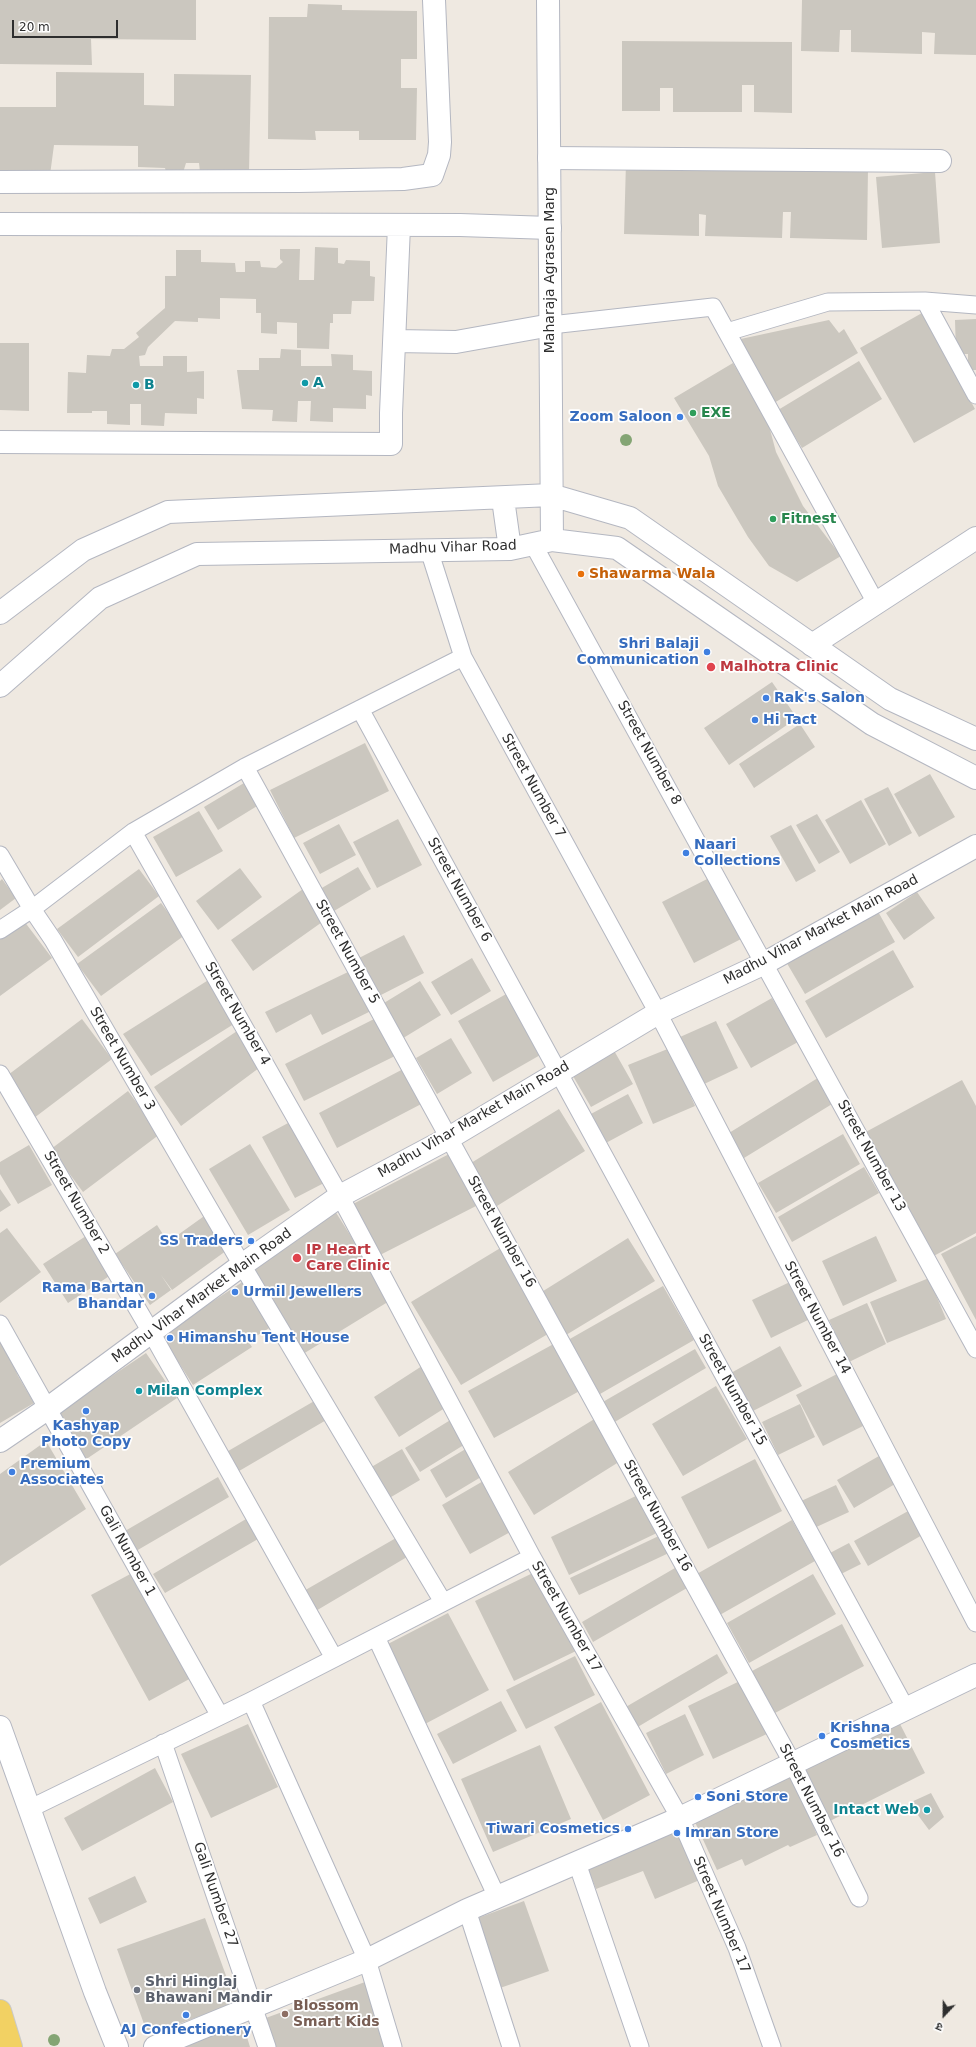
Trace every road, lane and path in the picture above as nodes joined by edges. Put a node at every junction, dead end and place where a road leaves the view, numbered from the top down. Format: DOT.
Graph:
graph roads {
  1 [pos="434,0"];
  2 [pos="548,0"];
  3 [pos="549,158"];
  4 [pos="940,161"];
  5 [pos="0,182"];
  6 [pos="0,224"];
  7 [pos="399,226"];
  8 [pos="550,228"];
  9 [pos="925,301"];
  10 [pos="976,305"];
  11 [pos="551,325"];
  12 [pos="726,332"];
  13 [pos="395,341"];
  14 [pos="976,395"];
  15 [pos="0,442"];
  16 [pos="551,495"];
  17 [pos="503,499"];
  18 [pos="976,538"];
  19 [pos="542,542"];
  20 [pos="510,549"];
  21 [pos="429,550"];
  22 [pos="876,603"];
  23 [pos="0,613"];
  24 [pos="812,645"];
  25 [pos="463,657"];
  26 [pos="0,686"];
  27 [pos="360,709"];
  28 [pos="976,739"];
  29 [pos="246,767"];
  30 [pos="976,778"];
  31 [pos="133,832"];
  32 [pos="976,846"];
  33 [pos="0,855"];
  34 [pos="32,909"];
  35 [pos="0,930"];
  36 [pos="765,963"];
  37 [pos="658,1013"];
  38 [pos="558,1071"];
  39 [pos="0,1074"];
  40 [pos="449,1138"];
  41 [pos="340,1196"];
  42 [pos="242,1265"];
  43 [pos="0,1324"];
  44 [pos="151,1332"];
  45 [pos="976,1349"];
  46 [pos="47,1409"];
  47 [pos="0,1441"];
  48 [pos="532,1557"];
  49 [pos="443,1602"];
  50 [pos="976,1623"];
  51 [pos="376,1637"];
  52 [pos="334,1658"];
  53 [pos="976,1676"];
  54 [pos="251,1701"];
  55 [pos="906,1709"];
  56 [pos="220,1716"];
  57 [pos="0,1727"];
  58 [pos="163,1743"];
  59 [pos="793,1764"];
  60 [pos="29,1808"];
  61 [pos="680,1818"];
  62 [pos="577,1863"];
  63 [pos="498,1898"];
  64 [pos="859,1898"];
  65 [pos="467,1910"];
  66 [pos="367,1960"];
  67 [pos="254,2007"];
  68 [pos="0,2011"];
  69 [pos="11,2047"];
  70 [pos="117,2047"];
  71 [pos="155,2047"];
  72 [pos="267,2047"];
  73 [pos="393,2047"];
  74 [pos="511,2047"];
  75 [pos="640,2047"];
  76 [pos="772,2047"];
  1 -- 5 [label="street"];
  2 -- 3 [label="street, Maharaja Agrasen Marg"];
  3 -- 4 [label="street"];
  3 -- 8 [label="street, Maharaja Agrasen Marg"];
  6 -- 7 [label="street"];
  7 -- 8 [label="street"];
  7 -- 13 [label="street"];
  8 -- 11 [label="street, Maharaja Agrasen Marg"];
  9 -- 10 [label="lane"];
  9 -- 12 [label="lane"];
  9 -- 14 [label="lane"];
  11 -- 12 [label="lane"];
  11 -- 13 [label="street"];
  11 -- 16 [label="street, Maharaja Agrasen Marg"];
  12 -- 22 [label="lane"];
  13 -- 15 [label="street"];
  16 -- 17 [label="street"];
  16 -- 19 [label="street, Maharaja Agrasen Marg"];
  16 -- 24 [label="street"];
  17 -- 20 [label="street"];
  17 -- 23 [label="street"];
  18 -- 22 [label="street"];
  19 -- 20 [label="street, Madhu Vihar Road"];
  19 -- 30 [label="street, Madhu Vihar Road"];
  19 -- 36 [label="lane, Street Number 8"];
  20 -- 21 [label="street, Madhu Vihar Road"];
  21 -- 25 [label="lane, Street Number 7"];
  21 -- 26 [label="street, Madhu Vihar Road"];
  22 -- 24 [label="street"];
  24 -- 28 [label="street"];
  25 -- 27 [label="lane"];
  25 -- 37 [label="lane, Street Number 7"];
  27 -- 29 [label="lane"];
  27 -- 38 [label="lane, Street Number 6"];
  29 -- 31 [label="lane"];
  29 -- 40 [label="lane, Street Number 5"];
  31 -- 34 [label="lane"];
  31 -- 41 [label="lane, Street Number 4"];
  32 -- 36 [label="street, Madhu Vihar Market Main Road"];
  33 -- 34 [label="lane, Street Number 3"];
  34 -- 35 [label="lane"];
  34 -- 42 [label="lane, Street Number 3"];
  36 -- 37 [label="street, Madhu Vihar Market Main Road"];
  36 -- 45 [label="lane, Street Number 13"];
  37 -- 38 [label="street, Madhu Vihar Market Main Road"];
  37 -- 50 [label="lane, Street Number 14"];
  38 -- 40 [label="street, Madhu Vihar Market Main Road"];
  38 -- 55 [label="lane, Street Number 15"];
  39 -- 44 [label="lane, Street Number 2"];
  40 -- 41 [label="street, Madhu Vihar Market Main Road"];
  40 -- 59 [label="lane, Street Number 16"];
  41 -- 42 [label="street, Madhu Vihar Market Main Road"];
  41 -- 48 [label="lane, Street Number 17"];
  42 -- 44 [label="street, Madhu Vihar Market Main Road"];
  42 -- 49 [label="lane, Street Number 3"];
  43 -- 46 [label="lane, Gali Number 1"];
  44 -- 46 [label="street, Madhu Vihar Market Main Road"];
  44 -- 52 [label="lane, Street Number 2"];
  46 -- 47 [label="street, Madhu Vihar Market Main Road"];
  46 -- 56 [label="lane, Gali Number 1"];
  48 -- 49 [label="lane"];
  48 -- 61 [label="lane, Street Number 17"];
  49 -- 51 [label="lane"];
  51 -- 52 [label="lane"];
  51 -- 63 [label="lane"];
  52 -- 54 [label="lane"];
  53 -- 55 [label="street"];
  54 -- 56 [label="lane"];
  54 -- 66 [label="lane"];
  55 -- 59 [label="street"];
  56 -- 58 [label="lane"];
  57 -- 60 [label="street"];
  58 -- 60 [label="lane"];
  58 -- 67 [label="lane, Gali Number 27"];
  59 -- 61 [label="street"];
  59 -- 64 [label="lane, Street Number 16"];
  60 -- 70 [label="street"];
  61 -- 62 [label="street"];
  61 -- 76 [label="lane, Street Number 17"];
  62 -- 63 [label="street"];
  62 -- 75 [label="lane"];
  63 -- 65 [label="street"];
  65 -- 66 [label="street"];
  65 -- 74 [label="lane"];
  66 -- 67 [label="street"];
  66 -- 73 [label="lane"];
  67 -- 71 [label="street"];
  67 -- 72 [label="lane, Gali Number 27"];
  68 -- 69 [label="main road"];
}
